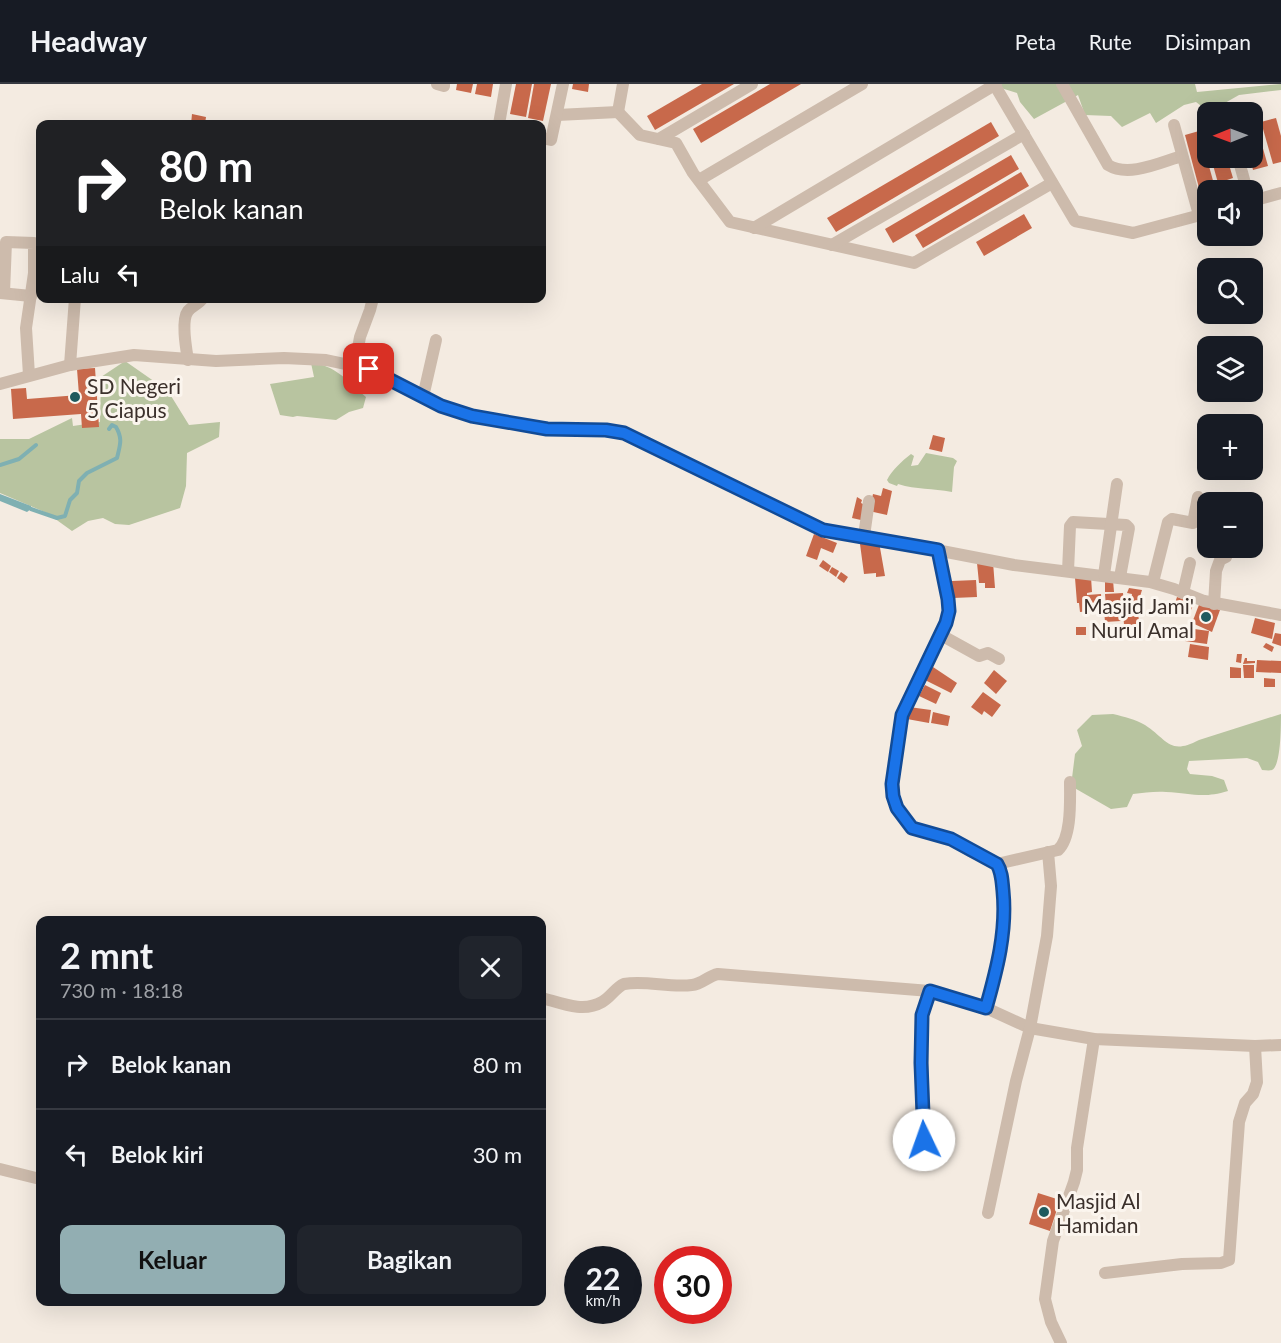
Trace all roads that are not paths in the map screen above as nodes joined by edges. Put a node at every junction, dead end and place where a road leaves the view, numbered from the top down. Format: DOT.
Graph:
graph roads {
  1 [pos="437,84"];
  2 [pos="444,84"];
  3 [pos="506,84"];
  4 [pos="563,84"];
  5 [pos="623,84"];
  6 [pos="752,84"];
  7 [pos="862,84"];
  8 [pos="995,84"];
  9 [pos="1062,84"];
  10 [pos="618,112"];
  11 [pos="557,116"];
  12 [pos="500,120"];
  13 [pos="1174,125"];
  14 [pos="1024,134"];
  15 [pos="546,139"];
  16 [pos="659,140"];
  17 [pos="1182,156"];
  18 [pos="699,180"];
  19 [pos="1052,183"];
  20 [pos="1281,193"];
  21 [pos="1197,196"];
  22 [pos="1263,198"];
  23 [pos="1197,216"];
  24 [pos="754,228"];
  25 [pos="832,245"];
  26 [pos="2,293"];
  27 [pos="31,296"];
  28 [pos="75,303"];
  29 [pos="200,303"];
  30 [pos="372,303"];
  31 [pos="436,340"];
  32 [pos="188,360"];
  33 [pos="70,365"];
  34 [pos="355,365"];
  35 [pos="28,375"];
  36 [pos="0,384"];
  37 [pos="423,397"];
  38 [pos="1117,484"];
  39 [pos="869,501"];
  40 [pos="1197,502"];
  41 [pos="1112,524"];
  42 [pos="864,536"];
  43 [pos="938,550"];
  44 [pos="1224,558"];
  45 [pos="1190,563"];
  46 [pos="1068,571"];
  47 [pos="1104,575"];
  48 [pos="1120,577"];
  49 [pos="1153,582"];
  50 [pos="1183,594"];
  51 [pos="1214,604"];
  52 [pos="1281,615"];
  53 [pos="941,635"];
  54 [pos="999,659"];
  55 [pos="1070,782"];
  56 [pos="1048,852"];
  57 [pos="997,864"];
  58 [pos="930,991"];
  59 [pos="546,999"];
  60 [pos="986,1008"];
  61 [pos="1030,1028"];
  62 [pos="1094,1039"];
  63 [pos="1255,1046"];
  64 [pos="1281,1046"];
  65 [pos="924,1140"];
  66 [pos="0,1169"];
  67 [pos="36,1178"];
  68 [pos="988,1213"];
  69 [pos="1105,1273"];
  70 [pos="1061,1343"];
  1 -- 2 [label="street"];
  3 -- 12 [label="street"];
  4 -- 11 [label="street"];
  5 -- 10 [label="street"];
  6 -- 16 [label="street"];
  7 -- 18 [label="street"];
  8 -- 14 [label="street"];
  8 -- 24 [label="street"];
  9 -- 17 [label="street"];
  10 -- 11 [label="street"];
  10 -- 16 [label="street"];
  11 -- 15 [label="street"];
  13 -- 17 [label="street"];
  14 -- 19 [label="street"];
  14 -- 25 [label="street"];
  16 -- 18 [label="street"];
  17 -- 21 [label="street"];
  18 -- 24 [label="street"];
  19 -- 23 [label="street"];
  19 -- 25 [label="street"];
  20 -- 22 [label="street"];
  24 -- 25 [label="street"];
  26 -- 27 [label="street"];
  26 -- 27 [label="street"];
  27 -- 35 [label="street"];
  28 -- 33 [label="street"];
  29 -- 32 [label="street"];
  30 -- 34 [label="street"];
  31 -- 37 [label="street"];
  32 -- 33 [label="street"];
  32 -- 34 [label="street"];
  33 -- 35 [label="street"];
  34 -- 37 [label="street"];
  35 -- 36 [label="street"];
  37 -- 42 [label="street"];
  38 -- 41 [label="street"];
  39 -- 42 [label="street"];
  40 -- 49 [label="street"];
  41 -- 46 [label="street"];
  41 -- 47 [label="street"];
  41 -- 48 [label="street"];
  42 -- 43 [label="street"];
  43 -- 46 [label="street"];
  43 -- 53 [label="street"];
  44 -- 51 [label="street"];
  45 -- 50 [label="street"];
  46 -- 47 [label="street"];
  47 -- 48 [label="street"];
  48 -- 49 [label="street"];
  49 -- 50 [label="street"];
  50 -- 51 [label="street"];
  51 -- 52 [label="street"];
  53 -- 54 [label="street"];
  53 -- 57 [label="street"];
  55 -- 56 [label="street"];
  56 -- 57 [label="street"];
  56 -- 61 [label="street"];
  57 -- 60 [label="street"];
  58 -- 59 [label="street"];
  58 -- 60 [label="street"];
  58 -- 65 [label="street"];
  60 -- 61 [label="street"];
  61 -- 62 [label="street"];
  61 -- 68 [label="street"];
  62 -- 63 [label="street"];
  62 -- 70 [label="street"];
  63 -- 64 [label="street"];
  63 -- 69 [label="street"];
  66 -- 67 [label="street"];
}
